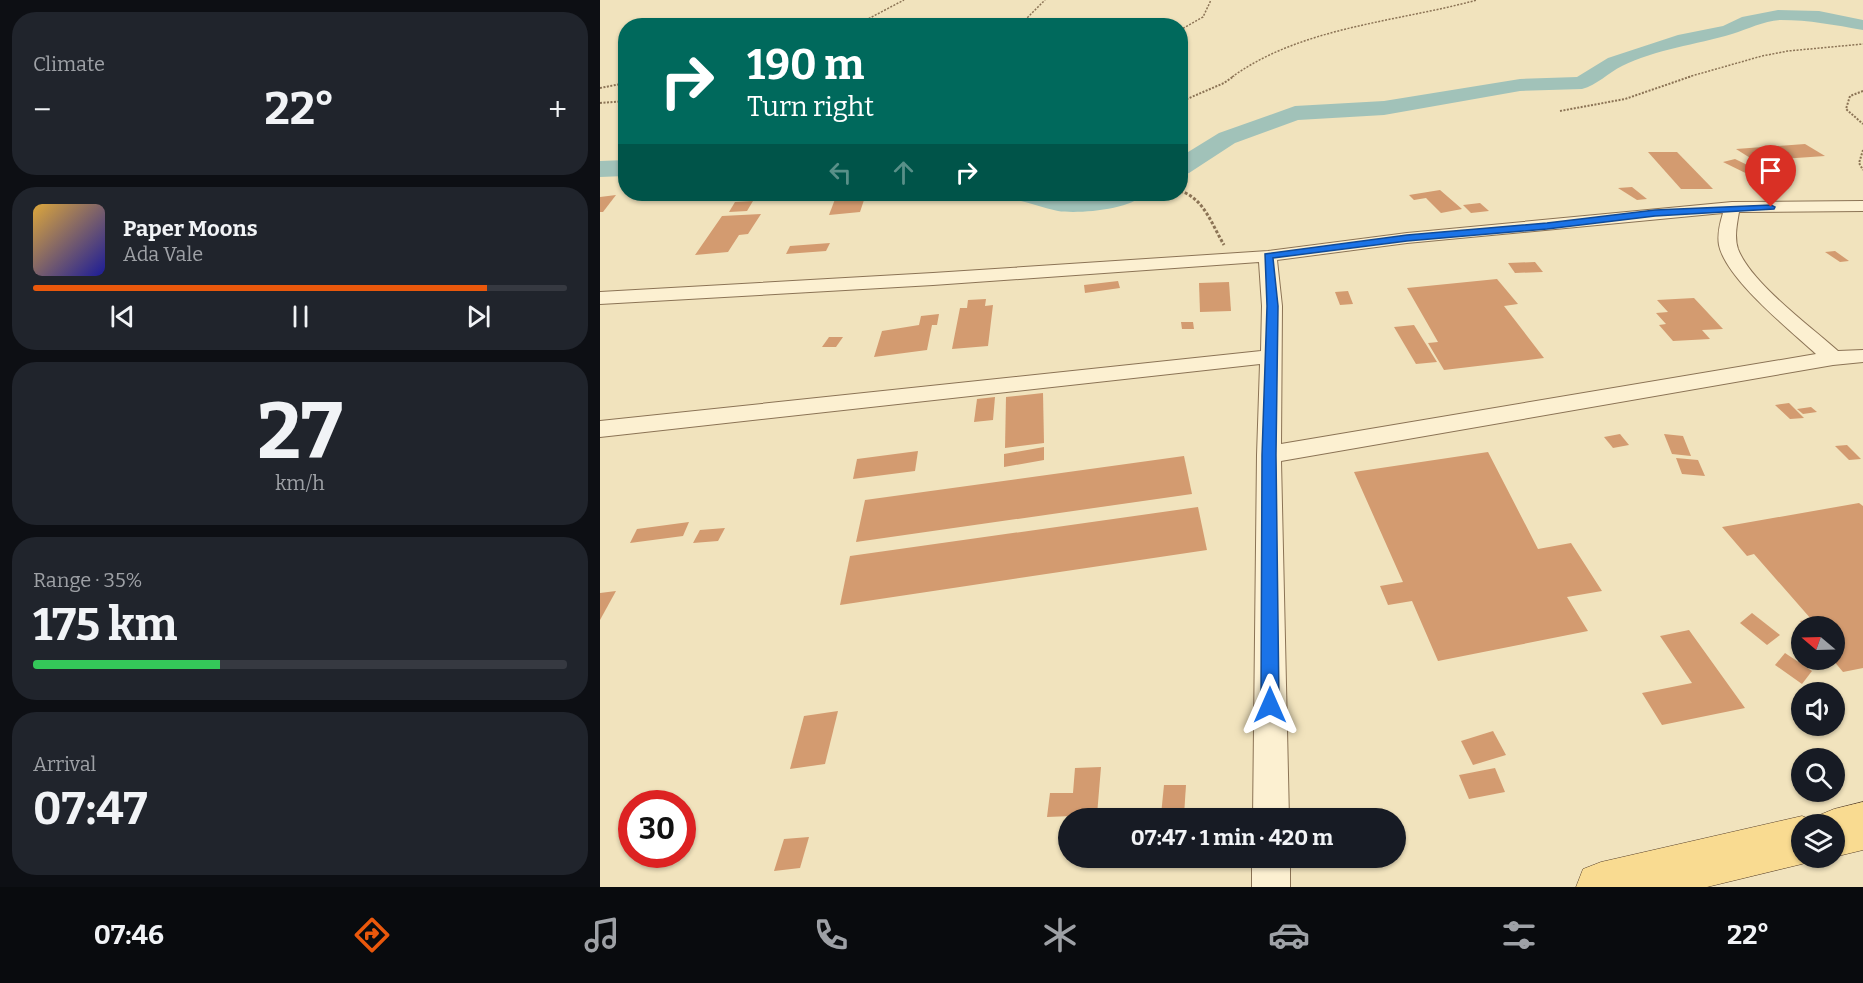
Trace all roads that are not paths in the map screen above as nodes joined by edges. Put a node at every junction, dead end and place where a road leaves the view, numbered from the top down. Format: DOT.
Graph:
graph roads {
  1 [pos="1863,206"];
  2 [pos="1732,207"];
  3 [pos="1268,256"];
  4 [pos="600,298"];
  5 [pos="1272,356"];
  6 [pos="1863,356"];
  7 [pos="1833,358"];
  8 [pos="600,429"];
  9 [pos="1269,455"];
  10 [pos="1271,808"];
  11 [pos="1863,826"];
  12 [pos="1845,830"];
  13 [pos="1791,843"];
  14 [pos="1271,868"];
  15 [pos="1271,887"];
  16 [pos="1601,887"];
  1 -- 2 [label="street"];
  2 -- 3 [label="street"];
  2 -- 7 [label="street"];
  3 -- 4 [label="street"];
  3 -- 5 [label="street"];
  5 -- 8 [label="street"];
  5 -- 9 [label="street"];
  6 -- 7 [label="street"];
  7 -- 9 [label="street"];
  9 -- 10 [label="street"];
  11 -- 12 [label="main road"];
  13 -- 16 [label="main road"];
  14 -- 15 [label="street"];
}
